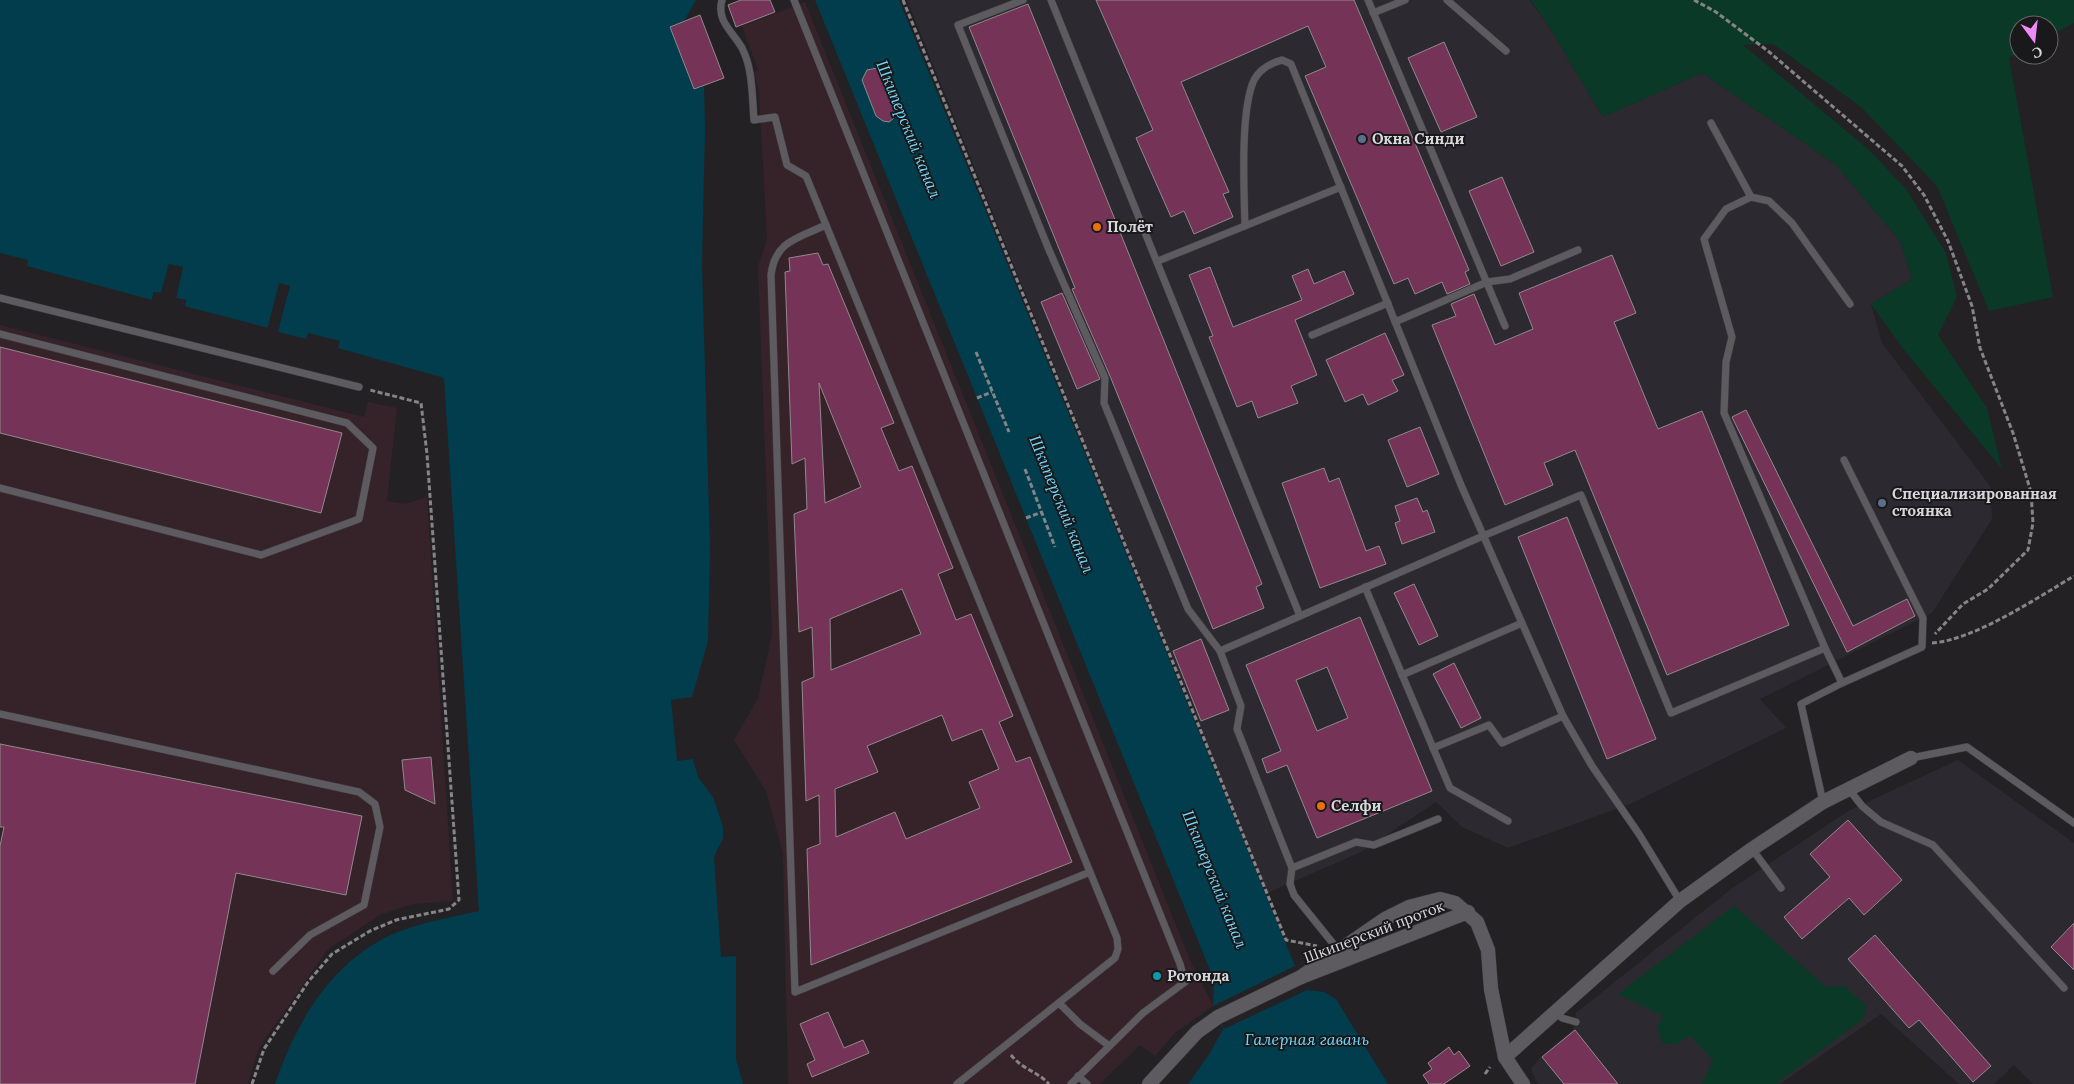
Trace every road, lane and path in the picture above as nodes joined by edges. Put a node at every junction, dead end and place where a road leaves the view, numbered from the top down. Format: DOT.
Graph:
graph roads {
  1 [pos="722,0"];
  2 [pos="794,0"];
  3 [pos="902,0"];
  4 [pos="1023,0"];
  5 [pos="1051,0"];
  6 [pos="1368,0"];
  7 [pos="1405,0"];
  8 [pos="1447,0"];
  9 [pos="1694,0"];
  10 [pos="1373,13"];
  11 [pos="1506,51"];
  12 [pos="1711,123"];
  13 [pos="1341,187"];
  14 [pos="1751,197"];
  15 [pos="826,226"];
  16 [pos="1245,226"];
  17 [pos="1578,250"];
  18 [pos="1158,261"];
  19 [pos="1487,282"];
  20 [pos="0,298"];
  21 [pos="1388,303"];
  22 [pos="1850,304"];
  23 [pos="1395,322"];
  24 [pos="1505,326"];
  25 [pos="0,334"];
  26 [pos="1312,335"];
  27 [pos="976,352"];
  28 [pos="359,387"];
  29 [pos="992,392"];
  30 [pos="977,398"];
  31 [pos="1009,432"];
  32 [pos="1844,460"];
  33 [pos="1025,469"];
  34 [pos="0,488"];
  35 [pos="1042,512"];
  36 [pos="1026,518"];
  37 [pos="1483,536"];
  38 [pos="1055,547"];
  39 [pos="2074,576"];
  40 [pos="1365,587"];
  41 [pos="1300,616"];
  42 [pos="1522,623"];
  43 [pos="1946,642"];
  44 [pos="1922,647"];
  45 [pos="1825,648"];
  46 [pos="1220,651"];
  47 [pos="1402,675"];
  48 [pos="1842,683"];
  49 [pos="0,714"];
  50 [pos="1563,716"];
  51 [pos="1433,748"];
  52 [pos="1911,758"];
  53 [pos="1848,788"];
  54 [pos="1823,802"];
  55 [pos="1438,818"];
  56 [pos="1508,821"];
  57 [pos="2074,823"];
  58 [pos="1752,849"];
  59 [pos="1292,868"];
  60 [pos="1090,872"];
  61 [pos="1781,888"];
  62 [pos="1680,901"];
  63 [pos="1468,912"];
  64 [pos="1339,951"];
  65 [pos="273,971"];
  66 [pos="1301,977"];
  67 [pos="2064,988"];
  68 [pos="1060,1004"];
  69 [pos="1556,1011"];
  70 [pos="1576,1022"];
  71 [pos="1108,1045"];
  72 [pos="1004,1047"];
  73 [pos="1505,1057"];
  74 [pos="1490,1067"];
  75 [pos="1485,1074"];
  76 [pos="1078,1076"];
  77 [pos="252,1084"];
  78 [pos="957,1084"];
  79 [pos="1049,1084"];
  80 [pos="1071,1084"];
  81 [pos="1087,1084"];
  82 [pos="1149,1084"];
  83 [pos="1523,1084"];
  1 -- 15 [label="lane"];
  2 -- 71 [label="lane"];
  3 -- 64 [label="path"];
  4 -- 46 [label="lane"];
  5 -- 18 [label="lane"];
  6 -- 10 [label="lane"];
  7 -- 10 [label="lane"];
  8 -- 11 [label="lane"];
  9 -- 44 [label="path"];
  10 -- 19 [label="lane"];
  12 -- 14 [label="lane"];
  13 -- 16 [label="lane"];
  13 -- 16 [label="lane"];
  13 -- 21 [label="lane"];
  14 -- 22 [label="lane"];
  14 -- 45 [label="lane"];
  15 -- 60 [label="lane"];
  15 -- 60 [label="lane"];
  16 -- 18 [label="lane"];
  17 -- 19 [label="lane"];
  18 -- 41 [label="lane"];
  19 -- 23 [label="lane"];
  19 -- 24 [label="lane"];
  20 -- 28 [label="lane"];
  21 -- 23 [label="lane"];
  21 -- 26 [label="lane"];
  23 -- 37 [label="lane"];
  25 -- 34 [label="lane"];
  27 -- 29 [label="path"];
  28 -- 77 [label="path"];
  29 -- 30 [label="path"];
  29 -- 31 [label="path"];
  32 -- 44 [label="lane"];
  33 -- 35 [label="path"];
  35 -- 36 [label="path"];
  35 -- 38 [label="path"];
  37 -- 40 [label="lane"];
  37 -- 42 [label="lane"];
  37 -- 45 [label="lane"];
  39 -- 43 [label="path"];
  40 -- 41 [label="lane"];
  40 -- 47 [label="lane"];
  41 -- 46 [label="lane"];
  42 -- 47 [label="lane"];
  42 -- 50 [label="lane"];
  44 -- 48 [label="lane"];
  45 -- 48 [label="lane"];
  46 -- 59 [label="lane"];
  47 -- 51 [label="lane"];
  48 -- 54 [label="lane"];
  49 -- 65 [label="lane"];
  50 -- 51 [label="lane"];
  50 -- 62 [label="lane"];
  51 -- 56 [label="lane"];
  52 -- 53 [label="street"];
  52 -- 57 [label="lane"];
  53 -- 54 [label="street"];
  53 -- 67 [label="lane"];
  54 -- 58 [label="street"];
  55 -- 59 [label="lane"];
  58 -- 61 [label="lane"];
  58 -- 62 [label="street"];
  59 -- 64 [label="lane"];
  60 -- 68 [label="lane"];
  62 -- 69 [label="street"];
  63 -- 64 [label="street, Шкиперский проток"];
  63 -- 66 [label="street, Шкиперский проток"];
  63 -- 73 [label="street"];
  64 -- 66 [label="street, Шкиперский проток"];
  66 -- 82 [label="street"];
  68 -- 71 [label="lane"];
  68 -- 72 [label="lane"];
  69 -- 70 [label="lane"];
  69 -- 73 [label="street"];
  71 -- 76 [label="lane"];
  72 -- 78 [label="lane"];
  72 -- 79 [label="path"];
  73 -- 83 [label="street"];
  74 -- 75 [label="path"];
  76 -- 80 [label="lane"];
  76 -- 81 [label="lane"];
}
